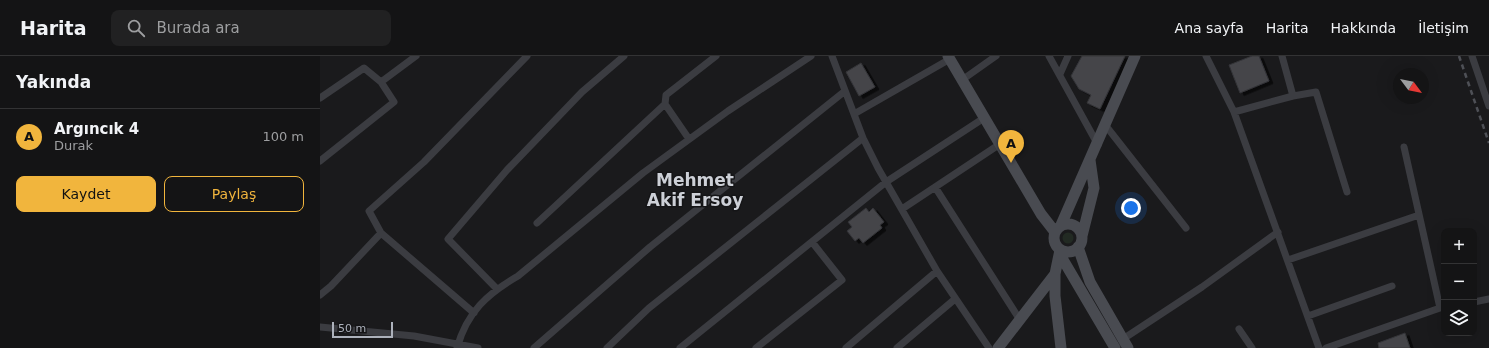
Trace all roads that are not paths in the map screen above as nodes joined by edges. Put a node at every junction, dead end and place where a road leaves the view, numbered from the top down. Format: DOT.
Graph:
graph roads {
  1 [pos="416,56"];
  2 [pos="527,56"];
  3 [pos="624,56"];
  4 [pos="716,56"];
  5 [pos="811,56"];
  6 [pos="832,56"];
  7 [pos="996,56"];
  8 [pos="1049,56"];
  9 [pos="1068,56"];
  10 [pos="1135,56"];
  11 [pos="1206,56"];
  12 [pos="1282,56"];
  13 [pos="1472,56"];
  14 [pos="949,57"];
  15 [pos="1060,74"];
  16 [pos="962,80"];
  17 [pos="381,82"];
  18 [pos="845,91"];
  19 [pos="1293,96"];
  20 [pos="320,98"];
  21 [pos="665,104"];
  22 [pos="1489,106"];
  23 [pos="1234,112"];
  24 [pos="854,114"];
  25 [pos="984,118"];
  26 [pos="1106,126"];
  27 [pos="862,138"];
  28 [pos="689,139"];
  29 [pos="1000,144"];
  30 [pos="1098,144"];
  31 [pos="1404,147"];
  32 [pos="320,160"];
  33 [pos="1090,160"];
  34 [pos="886,182"];
  35 [pos="936,187"];
  36 [pos="1346,192"];
  37 [pos="902,209"];
  38 [pos="1419,216"];
  39 [pos="537,223"];
  40 [pos="1058,228"];
  41 [pos="1186,228"];
  42 [pos="1278,232"];
  43 [pos="381,233"];
  44 [pos="1082,236"];
  45 [pos="812,242"];
  46 [pos="1078,247"];
  47 [pos="1061,250"];
  48 [pos="1288,260"];
  49 [pos="938,271"];
  50 [pos="1055,274"];
  51 [pos="1392,286"];
  52 [pos="497,289"];
  53 [pos="320,295"];
  54 [pos="955,299"];
  55 [pos="1489,299"];
  56 [pos="1477,301"];
  57 [pos="1441,303"];
  58 [pos="1441,307"];
  59 [pos="474,313"];
  60 [pos="1308,316"];
  61 [pos="1020,320"];
  62 [pos="320,327"];
  63 [pos="1240,329"];
  64 [pos="764,342"];
  65 [pos="1125,343"];
  66 [pos="458,346"];
  67 [pos="478,348"];
  68 [pos="534,348"];
  69 [pos="607,348"];
  70 [pos="680,348"];
  71 [pos="756,348"];
  72 [pos="770,348"];
  73 [pos="846,348"];
  74 [pos="897,348"];
  75 [pos="989,348"];
  76 [pos="998,348"];
  77 [pos="1061,348"];
  78 [pos="1115,348"];
  79 [pos="1252,348"];
  80 [pos="1319,348"];
  81 [pos="1326,348"];
  1 -- 17 [label="street"];
  2 -- 43 [label="street"];
  3 -- 52 [label="street"];
  4 -- 21 [label="street"];
  5 -- 28 [label="street"];
  6 -- 18 [label="street"];
  7 -- 16 [label="street"];
  8 -- 15 [label="street"];
  9 -- 15 [label="street"];
  10 -- 26 [label="street"];
  11 -- 23 [label="street"];
  12 -- 19 [label="street"];
  13 -- 22 [label="street"];
  14 -- 16 [label="street"];
  14 -- 24 [label="street"];
  15 -- 30 [label="street"];
  16 -- 25 [label="street"];
  17 -- 20 [label="street"];
  17 -- 32 [label="street"];
  18 -- 24 [label="street"];
  18 -- 68 [label="street"];
  19 -- 23 [label="street"];
  19 -- 36 [label="street"];
  21 -- 28 [label="street"];
  21 -- 39 [label="street"];
  23 -- 42 [label="street"];
  24 -- 27 [label="street"];
  25 -- 29 [label="street"];
  25 -- 34 [label="street"];
  26 -- 30 [label="street"];
  26 -- 41 [label="street"];
  27 -- 34 [label="street"];
  27 -- 69 [label="street"];
  28 -- 52 [label="street"];
  29 -- 35 [label="street"];
  29 -- 40 [label="street"];
  30 -- 33 [label="street"];
  31 -- 38 [label="street"];
  33 -- 40 [label="street"];
  33 -- 44 [label="street"];
  34 -- 37 [label="street"];
  34 -- 45 [label="street"];
  35 -- 37 [label="street"];
  35 -- 61 [label="street"];
  37 -- 49 [label="street"];
  38 -- 48 [label="street"];
  38 -- 57 [label="street"];
  40 -- 44 [label="street"];
  40 -- 47 [label="street"];
  42 -- 48 [label="street"];
  42 -- 65 [label="street"];
  43 -- 53 [label="street"];
  43 -- 59 [label="street"];
  44 -- 46 [label="street"];
  45 -- 64 [label="street"];
  45 -- 70 [label="street"];
  46 -- 47 [label="street"];
  46 -- 65 [label="street"];
  47 -- 50 [label="street"];
  47 -- 78 [label="street"];
  48 -- 60 [label="street"];
  49 -- 54 [label="street"];
  49 -- 73 [label="street"];
  50 -- 61 [label="street"];
  50 -- 77 [label="street"];
  51 -- 60 [label="street"];
  52 -- 59 [label="street"];
  54 -- 74 [label="street"];
  54 -- 75 [label="street"];
  55 -- 56 [label="street"];
  58 -- 81 [label="street"];
  59 -- 66 [label="street"];
  60 -- 80 [label="street"];
  61 -- 76 [label="street"];
  62 -- 66 [label="street"];
  63 -- 79 [label="street"];
  64 -- 71 [label="street"];
  64 -- 72 [label="street"];
  66 -- 67 [label="street"];
}
